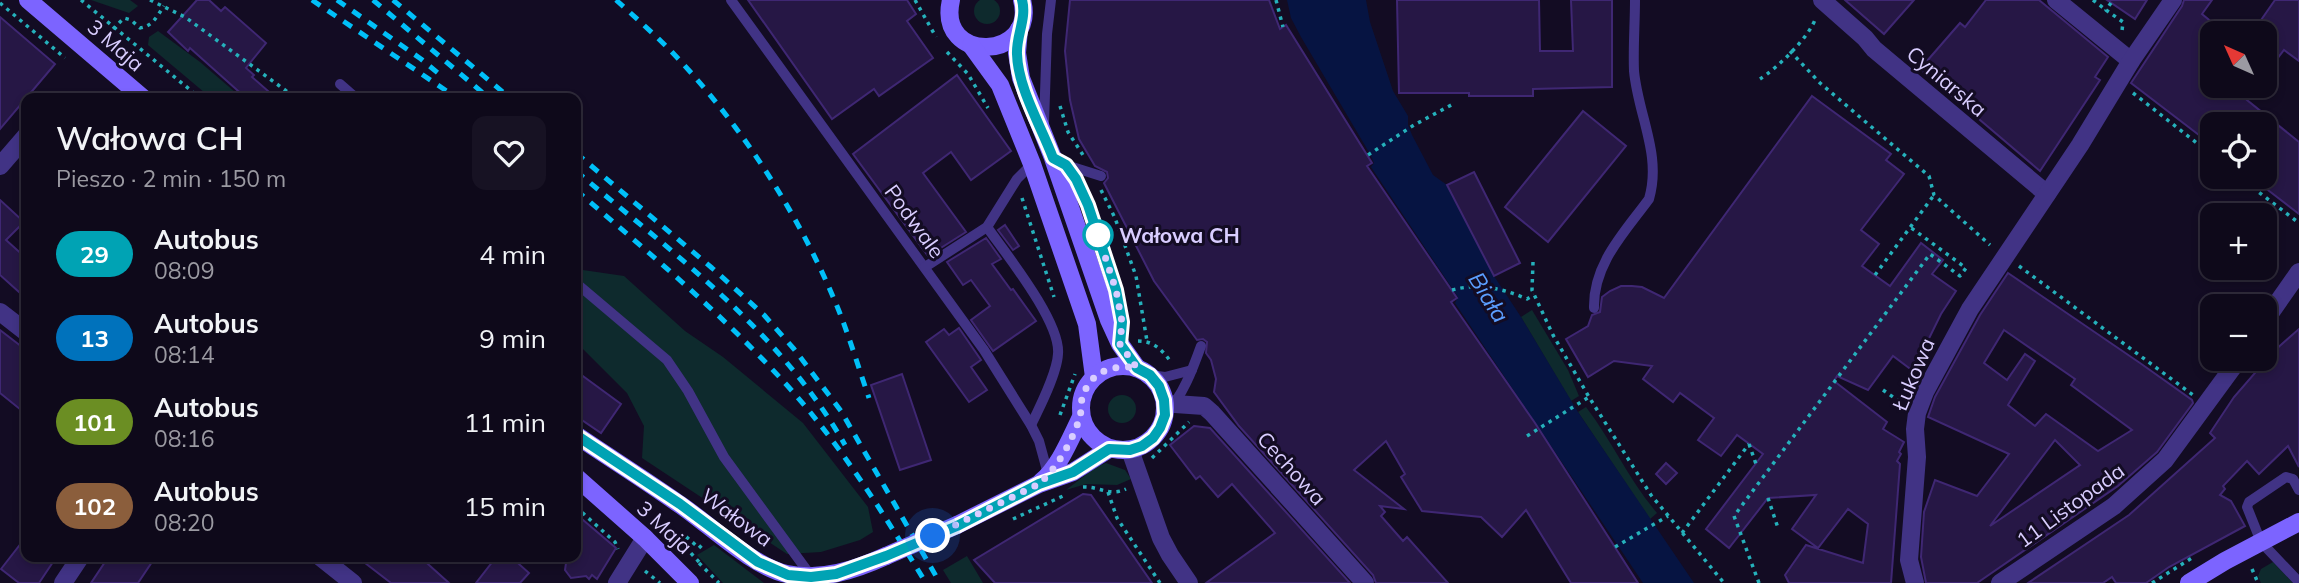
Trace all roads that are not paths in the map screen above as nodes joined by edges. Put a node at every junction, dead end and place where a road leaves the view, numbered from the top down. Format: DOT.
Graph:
graph roads {
  1 [pos="28,0"];
  2 [pos="730,0"];
  3 [pos="951,0"];
  4 [pos="1022,0"];
  5 [pos="1051,0"];
  6 [pos="1636,0"];
  7 [pos="2056,0"];
  8 [pos="2173,0"];
  9 [pos="1819,7"];
  10 [pos="1019,29"];
  11 [pos="971,45"];
  12 [pos="2131,61"];
  13 [pos="340,84"];
  14 [pos="137,93"];
  15 [pos="350,93"];
  16 [pos="1043,131"];
  17 [pos="21,142"];
  18 [pos="1060,161"];
  19 [pos="1032,164"];
  20 [pos="0,166"];
  21 [pos="1101,176"];
  22 [pos="2047,194"];
  23 [pos="987,227"];
  24 [pos="925,267"];
  25 [pos="2299,272"];
  26 [pos="581,287"];
  27 [pos="2293,292"];
  28 [pos="1594,307"];
  29 [pos="2277,309"];
  30 [pos="0,312"];
  31 [pos="21,328"];
  32 [pos="1201,346"];
  33 [pos="1192,370"];
  34 [pos="2231,371"];
  35 [pos="1143,372"];
  36 [pos="1094,377"];
  37 [pos="1170,409"];
  38 [pos="1081,417"];
  39 [pos="1031,425"];
  40 [pos="581,438"];
  41 [pos="1109,449"];
  42 [pos="1130,450"];
  43 [pos="1044,480"];
  44 [pos="581,481"];
  45 [pos="2299,490"];
  46 [pos="2299,522"];
  47 [pos="645,538"];
  48 [pos="2261,542"];
  49 [pos="77,562"];
  50 [pos="327,562"];
  51 [pos="863,575"];
  52 [pos="811,577"];
  53 [pos="2299,582"];
  54 [pos="63,583"];
  55 [pos="354,583"];
  56 [pos="617,583"];
  57 [pos="690,583"];
  58 [pos="1189,583"];
  59 [pos="1365,583"];
  60 [pos="1915,583"];
  61 [pos="2000,583"];
  62 [pos="2189,583"];
  1 -- 14 [label="street, 3 Maja"];
  2 -- 24 [label="lane, Podwale"];
  3 -- 11 [label="street"];
  4 -- 10 [label="street"];
  5 -- 16 [label="lane"];
  6 -- 28 [label="lane"];
  7 -- 12 [label="street"];
  8 -- 12 [label="street, Łukowa"];
  9 -- 22 [label="street, Cyniarska"];
  10 -- 11 [label="street"];
  10 -- 16 [label="street"];
  11 -- 19 [label="street"];
  12 -- 22 [label="street, Łukowa"];
  13 -- 15 [label="lane"];
  16 -- 18 [label="street"];
  17 -- 20 [label="street"];
  18 -- 21 [label="lane"];
  18 -- 35 [label="street"];
  19 -- 23 [label="lane"];
  19 -- 36 [label="street"];
  22 -- 60 [label="street, Łukowa"];
  23 -- 24 [label="lane"];
  23 -- 39 [label="lane"];
  24 -- 39 [label="lane, Podwale"];
  25 -- 27 [label="street"];
  26 -- 52 [label="lane"];
  27 -- 29 [label="street"];
  30 -- 31 [label="street"];
  32 -- 33 [label="lane"];
  33 -- 35 [label="lane"];
  33 -- 37 [label="lane"];
  34 -- 61 [label="street, 11 Listopada"];
  35 -- 36 [label="street"];
  35 -- 37 [label="street"];
  36 -- 38 [label="street"];
  37 -- 42 [label="street"];
  37 -- 59 [label="street, Cechowa"];
  38 -- 41 [label="street"];
  38 -- 43 [label="street"];
  39 -- 43 [label="lane, Podwale"];
  40 -- 52 [label="street, Wałowa"];
  41 -- 42 [label="street"];
  41 -- 43 [label="street, Wałowa"];
  42 -- 58 [label="street"];
  43 -- 51 [label="street, Wałowa, bridge"];
  44 -- 47 [label="street, 3 Maja"];
  45 -- 48 [label="lane"];
  46 -- 48 [label="street"];
  47 -- 56 [label="street"];
  47 -- 57 [label="street, 3 Maja"];
  48 -- 53 [label="lane"];
  48 -- 62 [label="street"];
  49 -- 54 [label="street"];
  50 -- 55 [label="street"];
  51 -- 52 [label="street, Wałowa"];
}
